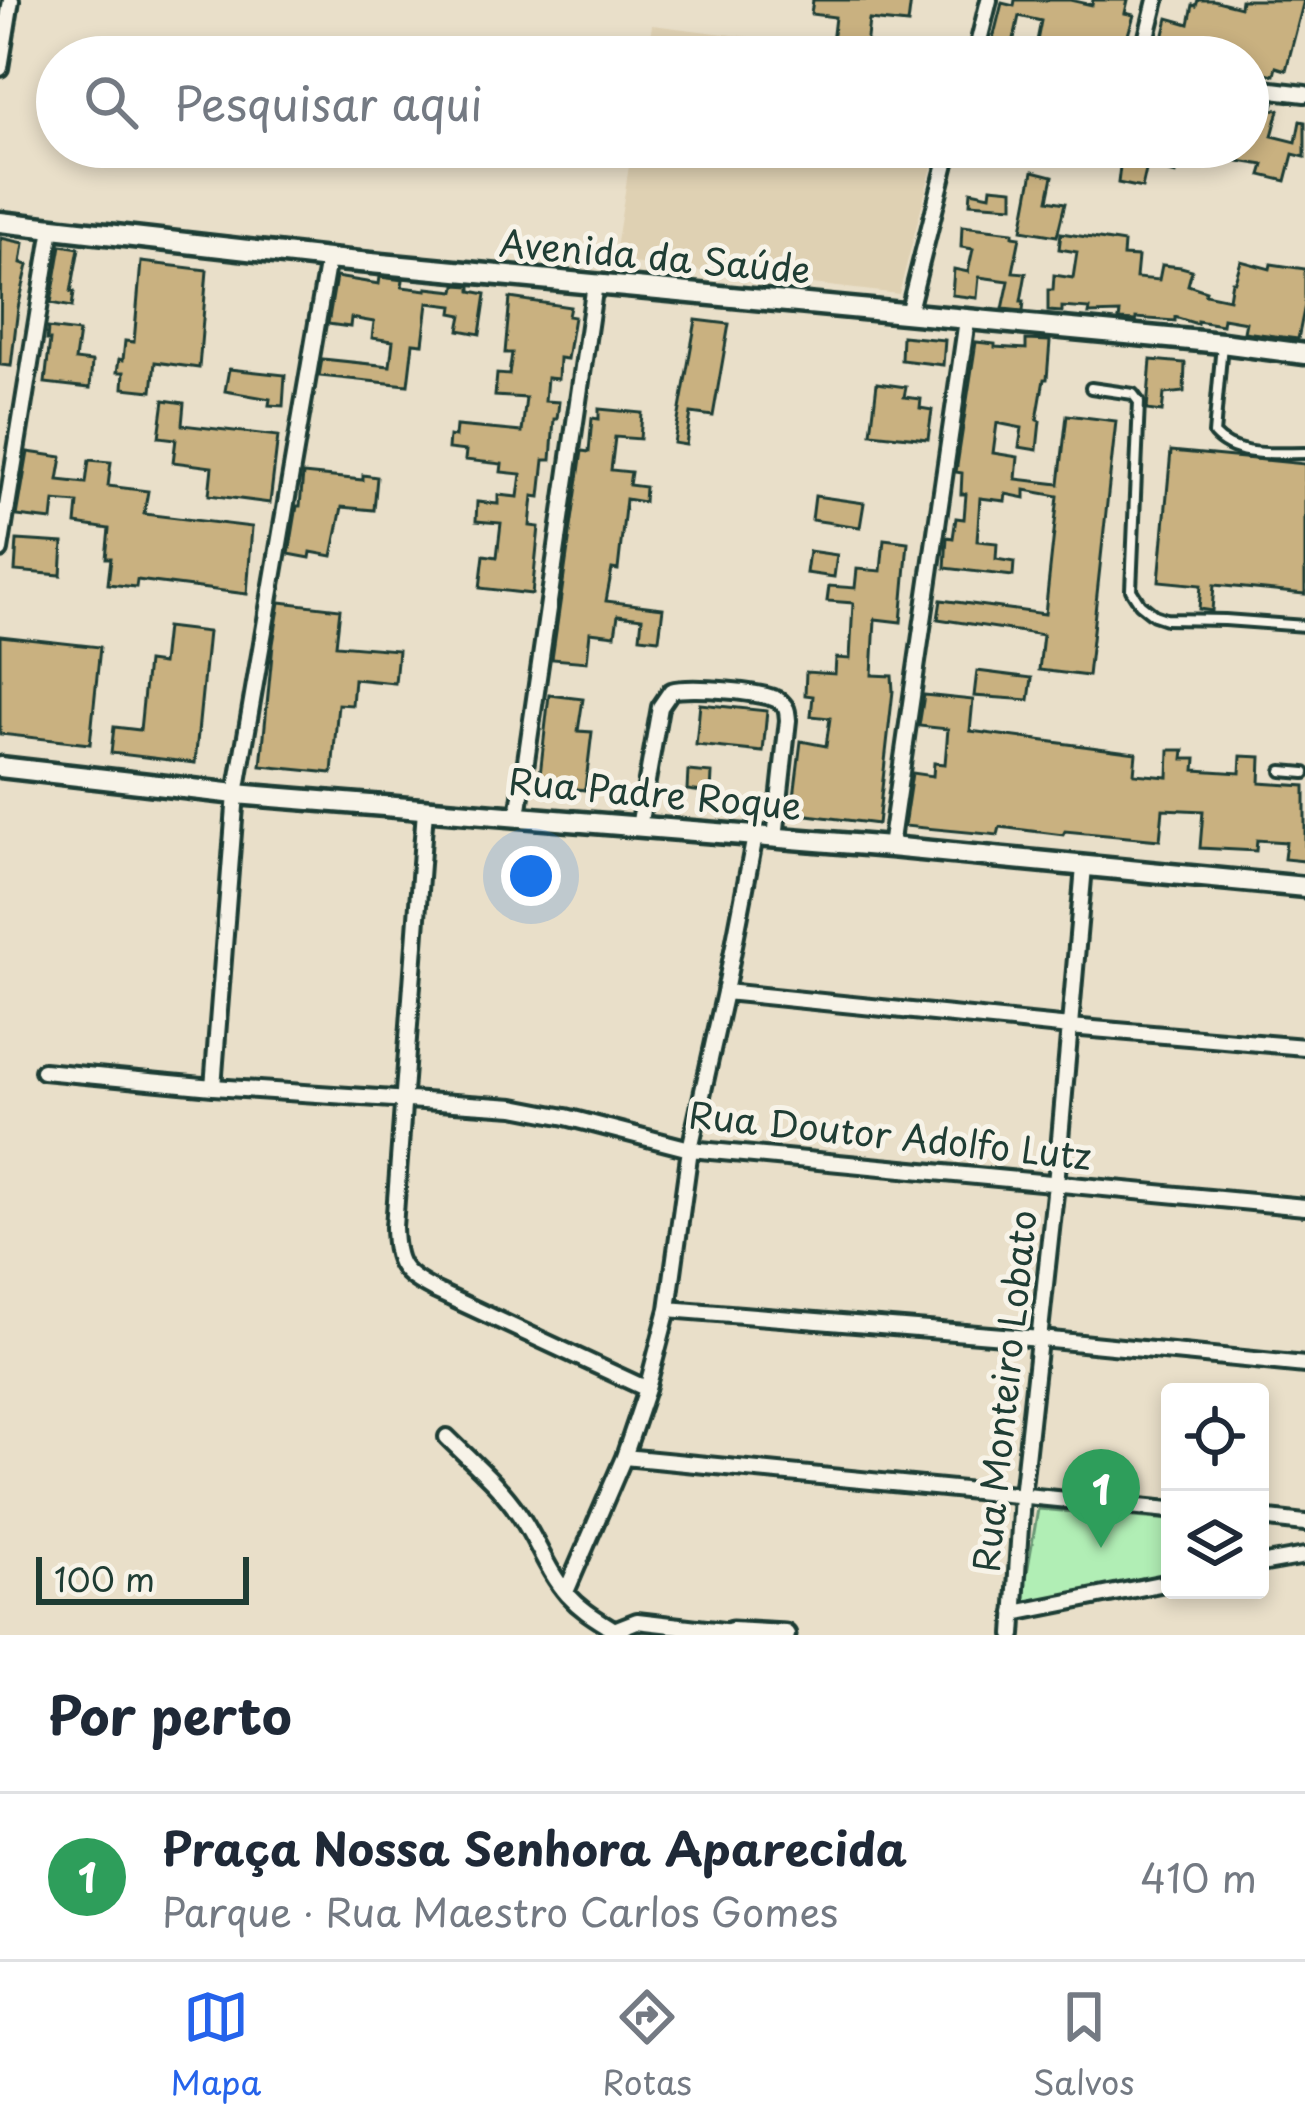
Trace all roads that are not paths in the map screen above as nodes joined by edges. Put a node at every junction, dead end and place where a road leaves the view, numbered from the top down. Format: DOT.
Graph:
graph roads {
  1 [pos="11,0"];
  2 [pos="989,0"];
  3 [pos="1156,0"];
  4 [pos="980,36"];
  5 [pos="1147,36"];
  6 [pos="0,68"];
  7 [pos="1269,90"];
  8 [pos="1305,94"];
  9 [pos="945,168"];
  10 [pos="0,222"];
  11 [pos="52,228"];
  12 [pos="328,259"];
  13 [pos="595,284"];
  14 [pos="908,314"];
  15 [pos="967,320"];
  16 [pos="1222,343"];
  17 [pos="1305,353"];
  18 [pos="1091,388"];
  19 [pos="1305,452"];
  20 [pos="0,550"];
  21 [pos="1305,626"];
  22 [pos="0,767"];
  23 [pos="1282,771"];
  24 [pos="1305,773"];
  25 [pos="236,794"];
  26 [pos="425,810"];
  27 [pos="518,816"];
  28 [pos="639,827"];
  29 [pos="765,837"];
  30 [pos="890,847"];
  31 [pos="1084,867"];
  32 [pos="1305,887"];
  33 [pos="725,992"];
  34 [pos="1070,1027"];
  35 [pos="1305,1047"];
  36 [pos="43,1071"];
  37 [pos="213,1088"];
  38 [pos="404,1100"];
  39 [pos="690,1149"];
  40 [pos="1056,1184"];
  41 [pos="1305,1207"];
  42 [pos="668,1309"];
  43 [pos="1040,1339"];
  44 [pos="1305,1365"];
  45 [pos="647,1389"];
  46 [pos="447,1437"];
  47 [pos="624,1456"];
  48 [pos="1022,1496"];
  49 [pos="1161,1509"];
  50 [pos="1269,1519"];
  51 [pos="1305,1523"];
  52 [pos="1305,1556"];
  53 [pos="1269,1562"];
  54 [pos="1161,1584"];
  55 [pos="566,1592"];
  56 [pos="1014,1613"];
  57 [pos="618,1632"];
  58 [pos="728,1633"];
  59 [pos="785,1635"];
  60 [pos="1013,1635"];
  1 -- 6 [label="street"];
  2 -- 4 [label="street"];
  3 -- 5 [label="street"];
  7 -- 8 [label="street"];
  9 -- 14 [label="street"];
  10 -- 11 [label="street, Avenida da Saúde"];
  11 -- 12 [label="street, Avenida da Saúde"];
  11 -- 20 [label="street"];
  12 -- 13 [label="street, Avenida da Saúde"];
  12 -- 25 [label="street"];
  13 -- 14 [label="street, Avenida da Saúde"];
  13 -- 27 [label="street"];
  14 -- 15 [label="street, Avenida da Saúde"];
  15 -- 16 [label="street, Avenida da Saúde"];
  15 -- 30 [label="street"];
  16 -- 17 [label="street, Avenida da Saúde"];
  16 -- 19 [label="lane"];
  18 -- 21 [label="lane"];
  22 -- 25 [label="street, Rua Padre Roque"];
  23 -- 24 [label="lane"];
  25 -- 26 [label="street, Rua Padre Roque"];
  25 -- 37 [label="street"];
  26 -- 27 [label="street, Rua Padre Roque"];
  26 -- 38 [label="street"];
  27 -- 28 [label="street, Rua Padre Roque"];
  28 -- 29 [label="street, Rua Padre Roque"];
  28 -- 29 [label="street"];
  29 -- 30 [label="street, Rua Padre Roque"];
  29 -- 33 [label="street"];
  30 -- 31 [label="street, Rua Padre Roque"];
  31 -- 32 [label="street, Rua Padre Roque"];
  31 -- 34 [label="street, Rua Monteiro Lobato"];
  33 -- 34 [label="street"];
  33 -- 39 [label="street"];
  34 -- 35 [label="street"];
  34 -- 40 [label="street, Rua Monteiro Lobato"];
  36 -- 37 [label="street, Rua Doutor Adolfo Lutz"];
  37 -- 38 [label="street, Rua Doutor Adolfo Lutz"];
  38 -- 39 [label="street, Rua Doutor Adolfo Lutz"];
  38 -- 45 [label="street"];
  39 -- 40 [label="street, Rua Doutor Adolfo Lutz"];
  39 -- 42 [label="street"];
  40 -- 41 [label="street, Rua Doutor Adolfo Lutz"];
  40 -- 43 [label="street, Rua Monteiro Lobato"];
  42 -- 43 [label="street"];
  42 -- 45 [label="street"];
  43 -- 44 [label="street"];
  43 -- 48 [label="street, Rua Monteiro Lobato"];
  45 -- 47 [label="street"];
  46 -- 55 [label="street"];
  47 -- 48 [label="street"];
  47 -- 55 [label="street"];
  48 -- 49 [label="street"];
  48 -- 56 [label="street, Rua Monteiro Lobato"];
  50 -- 51 [label="street"];
  52 -- 53 [label="street"];
  54 -- 56 [label="street"];
  55 -- 57 [label="street"];
  56 -- 60 [label="street, Rua Monteiro Lobato"];
  57 -- 58 [label="street"];
  58 -- 59 [label="street"];
}
